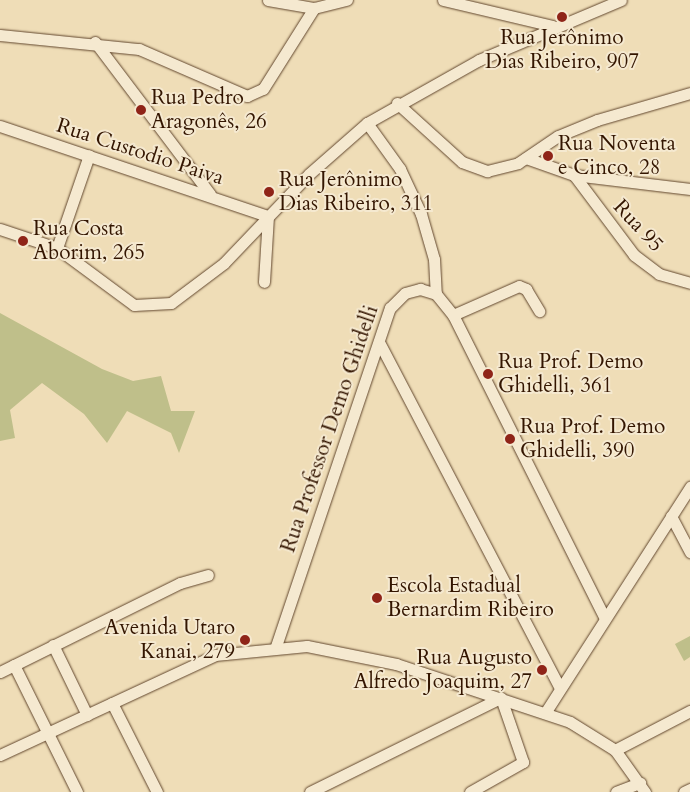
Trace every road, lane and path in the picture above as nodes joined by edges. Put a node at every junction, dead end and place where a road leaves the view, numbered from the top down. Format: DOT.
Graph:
graph roads {
  1 [pos="268,0"];
  2 [pos="347,0"];
  3 [pos="444,0"];
  4 [pos="621,0"];
  5 [pos="314,8"];
  6 [pos="553,26"];
  7 [pos="0,35"];
  8 [pos="95,42"];
  9 [pos="690,93"];
  10 [pos="397,103"];
  11 [pos="367,123"];
  12 [pos="0,126"];
  13 [pos="90,154"];
  14 [pos="526,158"];
  15 [pos="574,176"];
  16 [pos="690,189"];
  17 [pos="210,194"];
  18 [pos="268,216"];
  19 [pos="0,229"];
  20 [pos="57,248"];
  21 [pos="264,282"];
  22 [pos="690,283"];
  23 [pos="436,294"];
  24 [pos="539,311"];
  25 [pos="453,315"];
  26 [pos="379,342"];
  27 [pos="690,487"];
  28 [pos="671,516"];
  29 [pos="690,552"];
  30 [pos="208,576"];
  31 [pos="604,617"];
  32 [pos="53,645"];
  33 [pos="276,646"];
  34 [pos="14,665"];
  35 [pos="0,672"];
  36 [pos="559,687"];
  37 [pos="500,698"];
  38 [pos="112,702"];
  39 [pos="690,711"];
  40 [pos="545,712"];
  41 [pos="87,715"];
  42 [pos="48,733"];
  43 [pos="616,750"];
  44 [pos="0,755"];
  45 [pos="642,787"];
  46 [pos="690,789"];
  47 [pos="77,792"];
  48 [pos="158,792"];
  49 [pos="310,792"];
  50 [pos="470,792"];
  51 [pos="616,792"];
  52 [pos="684,792"];
  1 -- 5 [label="street"];
  2 -- 5 [label="street"];
  3 -- 6 [label="street"];
  4 -- 6 [label="street"];
  5 -- 8 [label="street"];
  6 -- 10 [label="street"];
  7 -- 8 [label="street"];
  8 -- 17 [label="street"];
  9 -- 14 [label="street"];
  10 -- 11 [label="street"];
  10 -- 14 [label="street"];
  11 -- 18 [label="street"];
  11 -- 23 [label="street"];
  12 -- 13 [label="street, Rua Custodio Paiva"];
  13 -- 17 [label="street, Rua Custodio Paiva"];
  13 -- 20 [label="street"];
  14 -- 15 [label="street, Rua 95"];
  15 -- 16 [label="street, Rua 95"];
  15 -- 22 [label="street, Rua 95"];
  17 -- 18 [label="street, Rua Custodio Paiva"];
  18 -- 20 [label="street"];
  18 -- 21 [label="street"];
  19 -- 20 [label="street"];
  23 -- 25 [label="street"];
  23 -- 26 [label="street, Rua Professor Demo Ghidelli"];
  24 -- 25 [label="street"];
  25 -- 31 [label="street"];
  26 -- 33 [label="street, Rua Professor Demo Ghidelli"];
  26 -- 36 [label="street"];
  27 -- 28 [label="street"];
  28 -- 29 [label="street"];
  28 -- 31 [label="street"];
  30 -- 32 [label="street"];
  31 -- 36 [label="street"];
  32 -- 34 [label="street"];
  32 -- 41 [label="street"];
  33 -- 37 [label="street"];
  33 -- 38 [label="street"];
  34 -- 35 [label="street"];
  34 -- 42 [label="street"];
  36 -- 40 [label="street"];
  37 -- 40 [label="street"];
  37 -- 49 [label="street"];
  37 -- 50 [label="street"];
  38 -- 41 [label="street"];
  38 -- 48 [label="street"];
  39 -- 43 [label="street"];
  40 -- 43 [label="street"];
  41 -- 42 [label="street"];
  42 -- 44 [label="street"];
  42 -- 47 [label="street"];
  43 -- 45 [label="street"];
  45 -- 51 [label="street"];
  46 -- 52 [label="street"];
}
